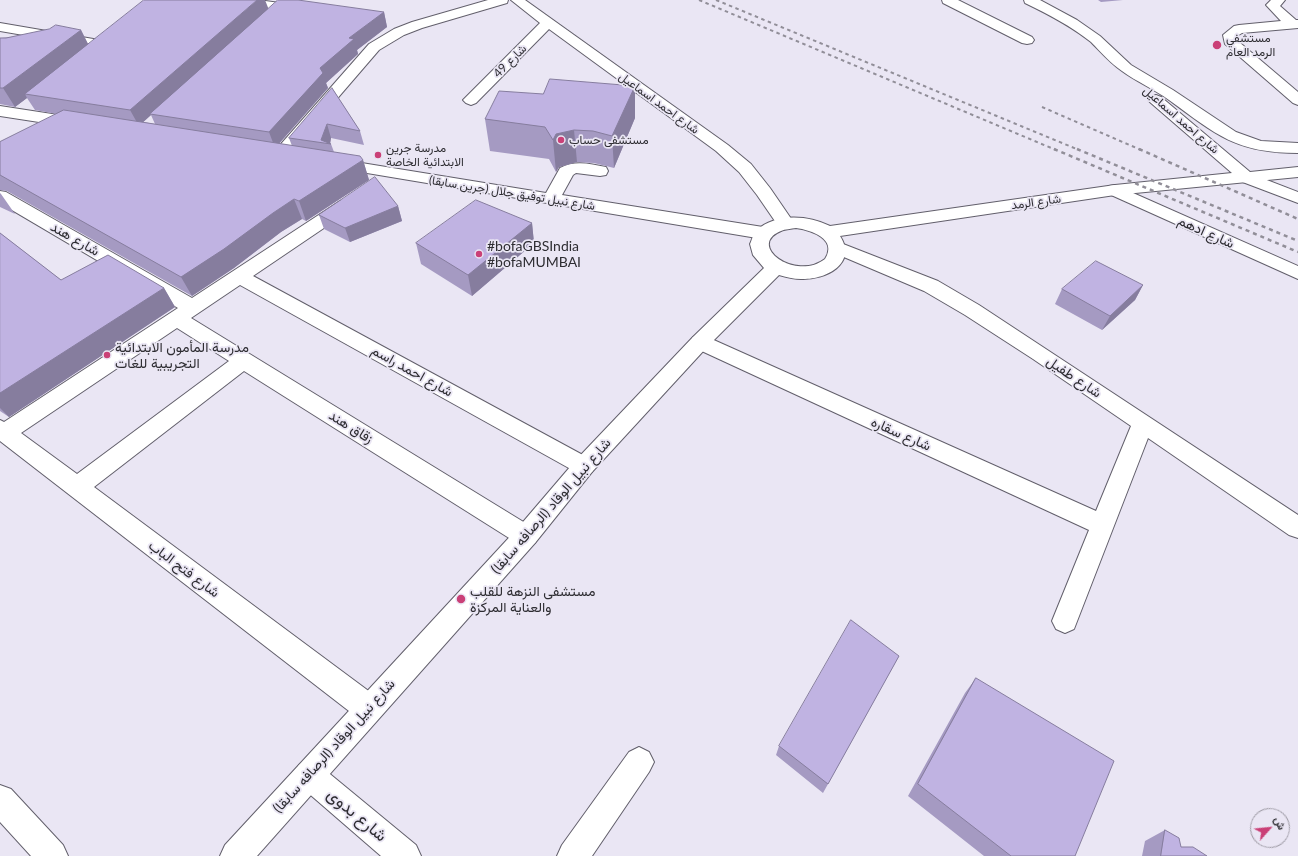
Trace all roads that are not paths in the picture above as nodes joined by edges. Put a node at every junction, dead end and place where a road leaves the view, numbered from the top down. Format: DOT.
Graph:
graph roads {
  1 [pos="230,0"];
  2 [pos="502,0"];
  3 [pos="517,0"];
  4 [pos="948,0"];
  5 [pos="1030,0"];
  6 [pos="1279,0"];
  7 [pos="282,7"];
  8 [pos="312,11"];
  9 [pos="270,18"];
  10 [pos="394,22"];
  11 [pos="548,22"];
  12 [pos="416,25"];
  13 [pos="1296,25"];
  14 [pos="0,27"];
  15 [pos="116,36"];
  16 [pos="1027,40"];
  17 [pos="105,45"];
  18 [pos="89,58"];
  19 [pos="1131,71"];
  20 [pos="472,100"];
  21 [pos="1298,100"];
  22 [pos="33,101"];
  23 [pos="0,111"];
  24 [pos="18,114"];
  25 [pos="95,126"];
  26 [pos="0,128"];
  27 [pos="1298,148"];
  28 [pos="280,155"];
  29 [pos="325,162"];
  30 [pos="600,171"];
  31 [pos="1298,172"];
  32 [pos="393,173"];
  33 [pos="1246,178"];
  34 [pos="1115,190"];
  35 [pos="0,196"];
  36 [pos="1298,198"];
  37 [pos="552,199"];
  38 [pos="784,223"];
  39 [pos="763,234"];
  40 [pos="832,240"];
  41 [pos="776,267"];
  42 [pos="1298,273"];
  43 [pos="239,276"];
  44 [pos="184,313"];
  45 [pos="700,342"];
  46 [pos="244,360"];
  47 [pos="1143,423"];
  48 [pos="2,431"];
  49 [pos="584,466"];
  50 [pos="77,487"];
  51 [pos="1103,524"];
  52 [pos="1298,528"];
  53 [pos="526,536"];
  54 [pos="1065,621"];
  55 [pos="368,708"];
  56 [pos="639,762"];
  57 [pos="308,775"];
  58 [pos="0,800"];
  59 [pos="52,856"];
  60 [pos="236,856"];
  61 [pos="405,856"];
  62 [pos="573,856"];
  1 -- 7 [label="street"];
  2 -- 12 [label="street"];
  3 -- 11 [label="street, شارع احمد اسماعيل"];
  4 -- 16 [label="street"];
  5 -- 19 [label="street"];
  6 -- 13 [label="street"];
  7 -- 8 [label="street"];
  7 -- 9 [label="street"];
  10 -- 12 [label="street"];
  11 -- 20 [label="street, شارع 49"];
  11 -- 38 [label="street, شارع احمد اسماعيل"];
  12 -- 28 [label="street"];
  13 -- 21 [label="street"];
  14 -- 17 [label="street"];
  15 -- 17 [label="street"];
  17 -- 18 [label="street"];
  19 -- 27 [label="street, شارع احمد اسماعيل"];
  19 -- 33 [label="street, شارع احمد اسماعيل"];
  22 -- 24 [label="street"];
  23 -- 24 [label="street"];
  24 -- 25 [label="street"];
  24 -- 26 [label="street"];
  29 -- 32 [label="street, شارع نبيل توفيق جلال (جرين سابقا)"];
  30 -- 37 [label="street"];
  31 -- 33 [label="street"];
  32 -- 37 [label="street, شارع نبيل توفيق جلال (جرين سابقا)"];
  32 -- 43 [label="street"];
  33 -- 34 [label="street, شارع الرمد"];
  33 -- 36 [label="street"];
  34 -- 40 [label="street, شارع الرمد"];
  34 -- 42 [label="street, شارع ادهم"];
  35 -- 44 [label="street, شارع هند"];
  37 -- 39 [label="street, شارع نبيل توفيق جلال (جرين سابقا)"];
  38 -- 39 [label="street"];
  38 -- 40 [label="street"];
  39 -- 41 [label="street"];
  40 -- 41 [label="street"];
  40 -- 47 [label="street, شارع طفيل"];
  41 -- 45 [label="street, شارع نبيل الوقاد (الرصافه سابقا)"];
  43 -- 44 [label="street"];
  43 -- 49 [label="street, شارع احمد راسم"];
  44 -- 46 [label="street, زقاق هند"];
  44 -- 48 [label="street"];
  45 -- 49 [label="street, شارع نبيل الوقاد (الرصافه سابقا)"];
  45 -- 51 [label="street, شارع سقاره"];
  46 -- 50 [label="street"];
  46 -- 53 [label="street, زقاق هند"];
  47 -- 51 [label="street"];
  47 -- 52 [label="street, شارع طفيل"];
  48 -- 50 [label="street, شارع فتح الباب"];
  49 -- 53 [label="street, شارع نبيل الوقاد (الرصافه سابقا)"];
  50 -- 55 [label="street, شارع فتح الباب"];
  51 -- 54 [label="street"];
  53 -- 55 [label="street, شارع نبيل الوقاد (الرصافه سابقا)"];
  55 -- 57 [label="street, شارع نبيل الوقاد (الرصافه سابقا)"];
  56 -- 62 [label="street"];
  57 -- 60 [label="street, شارع نبيل الوقاد (الرصافه سابقا)"];
  57 -- 61 [label="street, شارع بدوى"];
  58 -- 59 [label="street"];
}
